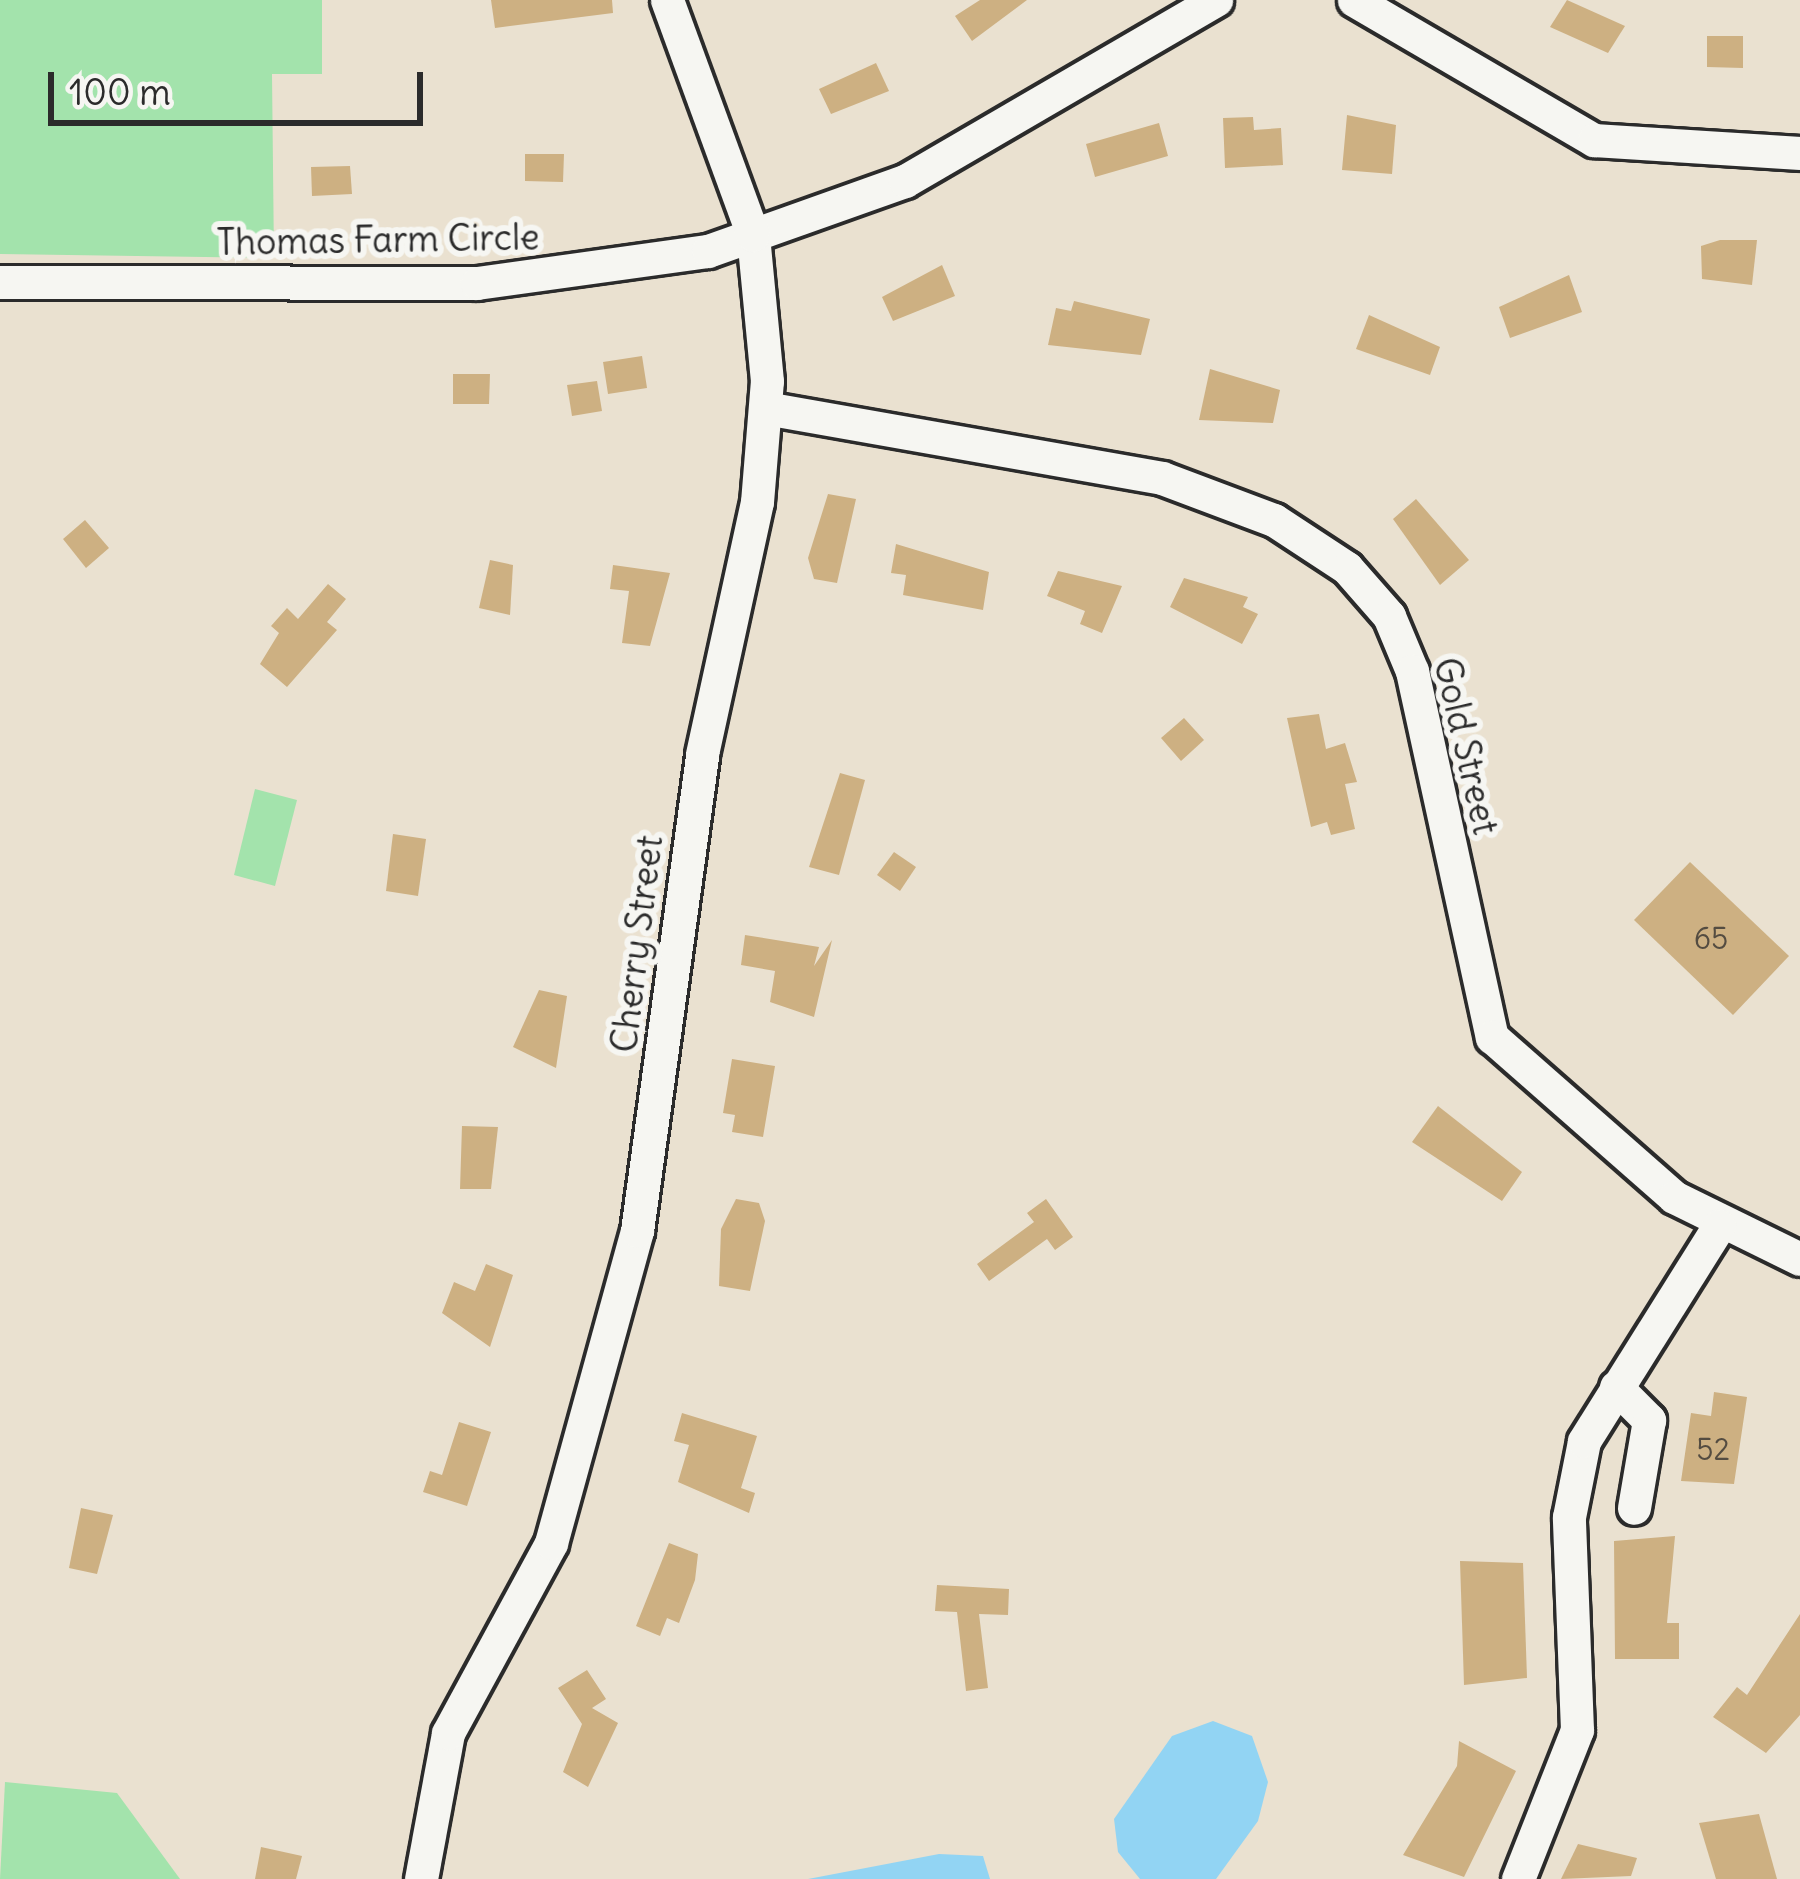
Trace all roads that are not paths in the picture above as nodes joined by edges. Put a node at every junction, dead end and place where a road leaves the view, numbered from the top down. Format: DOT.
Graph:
graph roads {
  1 [pos="667,0"];
  2 [pos="1354,0"];
  3 [pos="1197,4"];
  4 [pos="1800,153"];
  5 [pos="753,235"];
  6 [pos="0,282"];
  7 [pos="766,408"];
  8 [pos="1719,1226"];
  9 [pos="1800,1259"];
  10 [pos="1616,1387"];
  11 [pos="1634,1508"];
  12 [pos="421,1879"];
  13 [pos="1518,1879"];
  1 -- 5 [label="street, Cherry Street"];
  2 -- 4 [label="street"];
  3 -- 5 [label="street, Thomas Farm Circle"];
  5 -- 6 [label="street, Thomas Farm Circle"];
  5 -- 7 [label="street, Cherry Street"];
  7 -- 8 [label="street, Gold Street"];
  7 -- 12 [label="street, Cherry Street"];
  8 -- 9 [label="street, Gold Street"];
  8 -- 10 [label="street"];
  10 -- 11 [label="street"];
  10 -- 13 [label="street"];
}
